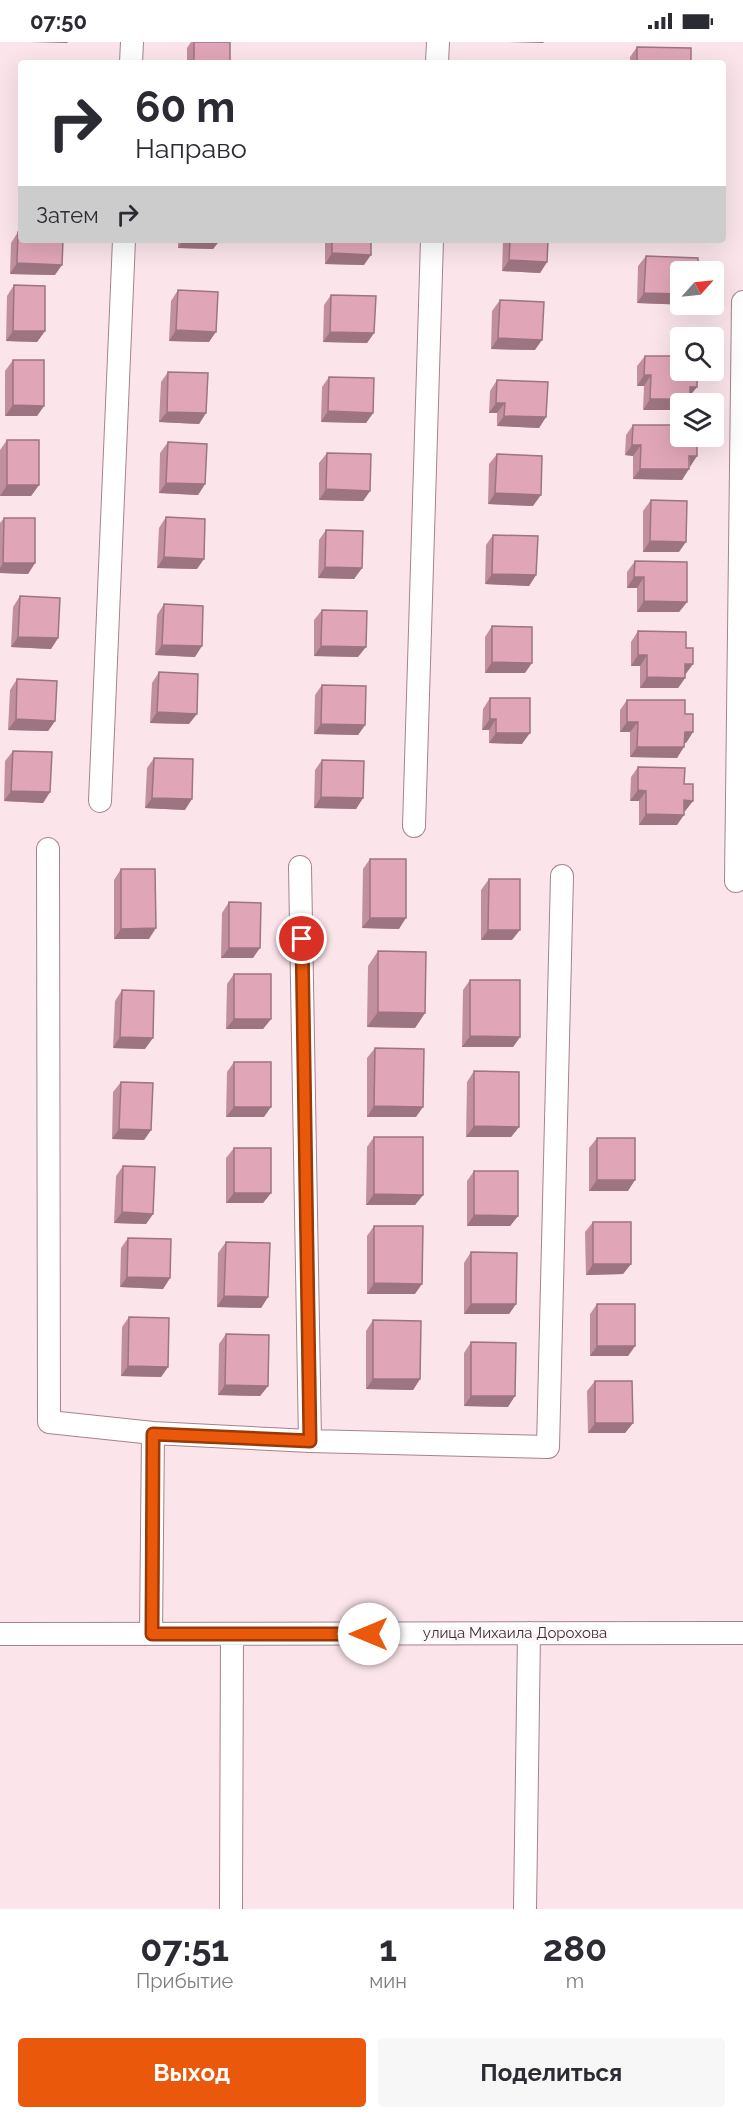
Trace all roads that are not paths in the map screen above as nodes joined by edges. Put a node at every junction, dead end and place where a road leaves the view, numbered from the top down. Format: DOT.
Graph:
graph roads {
  1 [pos="132,42"];
  2 [pos="438,42"];
  3 [pos="131,60"];
  4 [pos="437,60"];
  5 [pos="124,243"];
  6 [pos="432,243"];
  7 [pos="743,302"];
  8 [pos="100,801"];
  9 [pos="414,826"];
  10 [pos="48,849"];
  11 [pos="300,867"];
  12 [pos="562,876"];
  13 [pos="736,881"];
  14 [pos="153,1434"];
  15 [pos="310,1441"];
  16 [pos="529,1633"];
  17 [pos="743,1633"];
  18 [pos="0,1634"];
  19 [pos="152,1634"];
  20 [pos="232,1634"];
  21 [pos="231,1909"];
  22 [pos="525,1909"];
  1 -- 3 [label="street"];
  2 -- 4 [label="street"];
  5 -- 8 [label="street"];
  6 -- 9 [label="street"];
  7 -- 13 [label="street"];
  10 -- 14 [label="street"];
  11 -- 15 [label="street"];
  12 -- 15 [label="street"];
  14 -- 15 [label="street"];
  14 -- 19 [label="street"];
  16 -- 17 [label="street, улица Михаила Дорохова"];
  16 -- 20 [label="street, улица Михаила Дорохова"];
  16 -- 22 [label="street"];
  18 -- 19 [label="street, улица Михаила Дорохова"];
  19 -- 20 [label="street, улица Михаила Дорохова"];
  20 -- 21 [label="street"];
}
